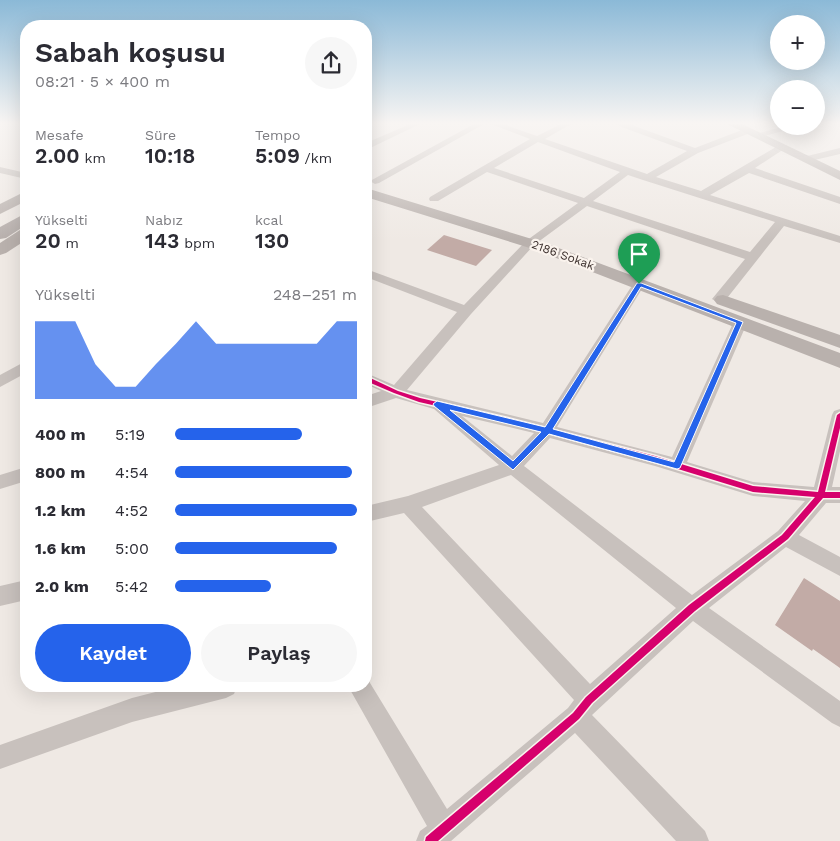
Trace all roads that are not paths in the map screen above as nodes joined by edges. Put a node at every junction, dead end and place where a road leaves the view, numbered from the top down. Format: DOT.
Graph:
graph roads {
  1 [pos="407,163"];
  2 [pos="497,163"];
  3 [pos="604,163"];
  4 [pos="673,163"];
  5 [pos="757,163"];
  6 [pos="813,163"];
  7 [pos="487,169"];
  8 [pos="748,169"];
  9 [pos="628,172"];
  10 [pos="3,173"];
  11 [pos="20,175"];
  12 [pos="840,176"];
  13 [pos="647,178"];
  14 [pos="372,182"];
  15 [pos="372,185"];
  16 [pos="372,185"];
  17 [pos="702,195"];
  18 [pos="20,198"];
  19 [pos="434,199"];
  20 [pos="840,201"];
  21 [pos="586,203"];
  22 [pos="20,207"];
  23 [pos="0,210"];
  24 [pos="0,219"];
  25 [pos="20,222"];
  26 [pos="780,222"];
  27 [pos="0,234"];
  28 [pos="20,237"];
  29 [pos="535,238"];
  30 [pos="839,239"];
  31 [pos="0,250"];
  32 [pos="752,257"];
  33 [pos="372,275"];
  34 [pos="639,284"];
  35 [pos="719,299"];
  36 [pos="466,312"];
  37 [pos="740,322"];
  38 [pos="840,342"];
  39 [pos="840,361"];
  40 [pos="20,368"];
  41 [pos="4,375"];
  42 [pos="20,380"];
  43 [pos="372,381"];
  44 [pos="396,392"];
  45 [pos="372,400"];
  46 [pos="437,404"];
  47 [pos="840,415"];
  48 [pos="547,430"];
  49 [pos="677,466"];
  50 [pos="513,467"];
  51 [pos="20,476"];
  52 [pos="0,482"];
  53 [pos="830,495"];
  54 [pos="408,504"];
  55 [pos="372,513"];
  56 [pos="785,537"];
  57 [pos="840,567"];
  58 [pos="20,591"];
  59 [pos="0,596"];
  60 [pos="692,608"];
  61 [pos="202,692"];
  62 [pos="362,692"];
  63 [pos="582,708"];
  64 [pos="840,715"];
  65 [pos="0,757"];
  66 [pos="437,835"];
  67 [pos="695,841"];
  1 -- 14 [label="street"];
  2 -- 7 [label="street"];
  3 -- 9 [label="street"];
  4 -- 13 [label="street"];
  5 -- 8 [label="street"];
  6 -- 12 [label="main road"];
  7 -- 19 [label="street"];
  7 -- 21 [label="street"];
  8 -- 17 [label="street"];
  8 -- 20 [label="street"];
  9 -- 13 [label="street"];
  9 -- 21 [label="street"];
  10 -- 11 [label="street"];
  13 -- 17 [label="street"];
  15 -- 19 [label="main road, 2186 Sokak"];
  16 -- 29 [label="main road, 2186 Sokak"];
  17 -- 26 [label="street"];
  18 -- 23 [label="main road"];
  19 -- 29 [label="main road, 2186 Sokak"];
  21 -- 29 [label="street"];
  21 -- 32 [label="street"];
  22 -- 24 [label="main road"];
  25 -- 27 [label="main road"];
  26 -- 30 [label="street"];
  26 -- 32 [label="street"];
  28 -- 31 [label="main road"];
  29 -- 34 [label="main road, 2186 Sokak"];
  29 -- 35 [label="main road, 2186 Sokak"];
  29 -- 36 [label="street"];
  32 -- 35 [label="street"];
  33 -- 36 [label="street"];
  34 -- 37 [label="main road, 2186 Sokak"];
  34 -- 48 [label="street"];
  35 -- 38 [label="main road, 2186 Sokak"];
  36 -- 44 [label="street"];
  37 -- 39 [label="main road, 2186 Sokak"];
  37 -- 49 [label="street"];
  40 -- 41 [label="street"];
  41 -- 42 [label="street"];
  43 -- 44 [label="street"];
  44 -- 45 [label="street"];
  44 -- 46 [label="street"];
  46 -- 48 [label="street"];
  46 -- 50 [label="street"];
  47 -- 53 [label="street"];
  48 -- 49 [label="street"];
  48 -- 50 [label="street"];
  49 -- 53 [label="street"];
  50 -- 54 [label="street"];
  50 -- 60 [label="street"];
  51 -- 52 [label="street"];
  53 -- 56 [label="street"];
  54 -- 55 [label="street"];
  54 -- 63 [label="street"];
  56 -- 57 [label="street"];
  56 -- 60 [label="street"];
  58 -- 59 [label="street"];
  60 -- 63 [label="street"];
  60 -- 64 [label="street"];
  61 -- 65 [label="street"];
  62 -- 66 [label="street"];
  63 -- 66 [label="street"];
  63 -- 67 [label="street"];
}
